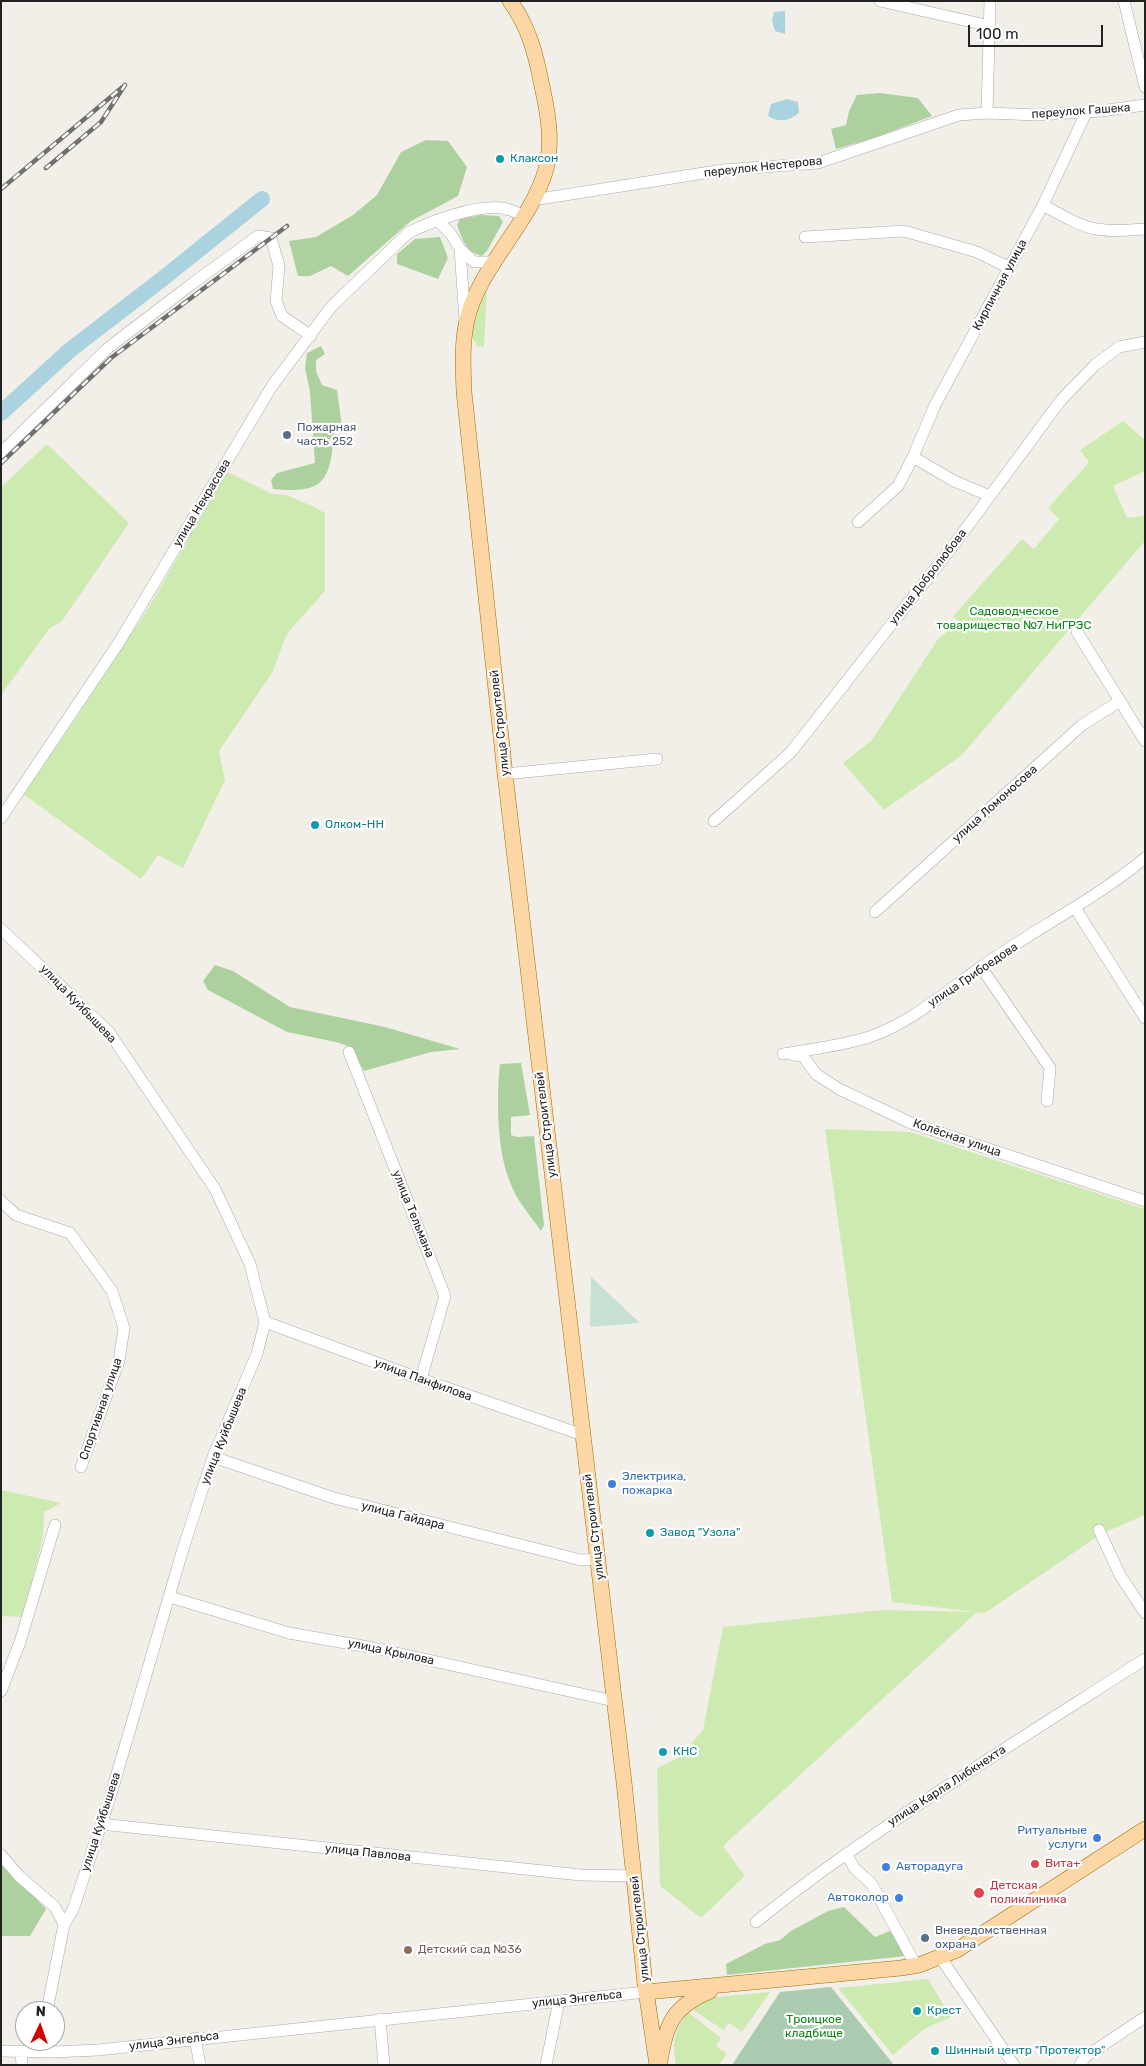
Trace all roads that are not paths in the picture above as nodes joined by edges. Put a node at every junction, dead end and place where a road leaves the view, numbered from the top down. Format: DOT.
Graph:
graph roads {
  1 [pos="510,1"];
  2 [pos="880,1"];
  3 [pos="990,1"];
  4 [pos="1124,1"];
  5 [pos="990,26"];
  6 [pos="1145,87"];
  7 [pos="1145,105"];
  8 [pos="1086,112"];
  9 [pos="987,113"];
  10 [pos="533,200"];
  11 [pos="1043,205"];
  12 [pos="524,215"];
  13 [pos="437,220"];
  14 [pos="1145,229"];
  15 [pos="805,237"];
  16 [pos="460,249"];
  17 [pos="492,262"];
  18 [pos="1010,268"];
  19 [pos="465,325"];
  20 [pos="311,336"];
  21 [pos="1145,342"];
  22 [pos="1,453"];
  23 [pos="913,457"];
  24 [pos="990,496"];
  25 [pos="858,522"];
  26 [pos="1077,632"];
  27 [pos="1120,701"];
  28 [pos="1145,741"];
  29 [pos="657,759"];
  30 [pos="505,774"];
  31 [pos="1,818"];
  32 [pos="714,821"];
  33 [pos="1145,858"];
  34 [pos="1075,908"];
  35 [pos="875,912"];
  36 [pos="1,929"];
  37 [pos="981,967"];
  38 [pos="1145,1018"];
  39 [pos="349,1052"];
  40 [pos="783,1054"];
  41 [pos="1047,1101"];
  42 [pos="1145,1201"];
  43 [pos="1,1202"];
  44 [pos="265,1322"];
  45 [pos="421,1379"];
  46 [pos="582,1435"];
  47 [pos="213,1457"];
  48 [pos="81,1467"];
  49 [pos="55,1525"];
  50 [pos="1099,1530"];
  51 [pos="597,1559"];
  52 [pos="170,1597"];
  53 [pos="1145,1613"];
  54 [pos="1145,1659"];
  55 [pos="1,1691"];
  56 [pos="614,1701"];
  57 [pos="101,1824"];
  58 [pos="1145,1829"];
  59 [pos="846,1854"];
  60 [pos="1,1855"];
  61 [pos="635,1876"];
  62 [pos="756,1922"];
  63 [pos="64,1924"];
  64 [pos="940,1957"];
  65 [pos="914,1966"];
  66 [pos="722,1985"];
  67 [pos="646,1992"];
  68 [pos="49,2001"];
  69 [pos="558,2001"];
  70 [pos="1145,2017"];
  71 [pos="380,2019"];
  72 [pos="195,2038"];
  73 [pos="65,2047"];
  74 [pos="1,2051"];
  75 [pos="26,2051"];
  76 [pos="21,2052"];
  77 [pos="22,2065"];
  78 [pos="200,2065"];
  79 [pos="384,2065"];
  80 [pos="546,2065"];
  81 [pos="659,2065"];
  82 [pos="1014,2065"];
  83 [pos="1080,2065"];
  1 -- 10 [label="main road, улица Строителей"];
  2 -- 5 [label="street"];
  3 -- 5 [label="street"];
  4 -- 6 [label="street"];
  5 -- 9 [label="street"];
  7 -- 8 [label="street, переулок Гашека"];
  8 -- 9 [label="street, переулок Гашека"];
  8 -- 11 [label="street, Кирпичная улица"];
  9 -- 10 [label="street, переулок Нестерова"];
  10 -- 12 [label="main road, улица Строителей"];
  11 -- 14 [label="street"];
  11 -- 18 [label="street, Кирпичная улица"];
  12 -- 13 [label="street, улица Некрасова"];
  12 -- 17 [label="main road, улица Строителей"];
  13 -- 16 [label="street"];
  13 -- 20 [label="street, улица Некрасова"];
  15 -- 18 [label="street"];
  16 -- 17 [label="street"];
  16 -- 19 [label="street"];
  17 -- 19 [label="main road, улица Строителей"];
  18 -- 23 [label="street, Кирпичная улица"];
  19 -- 30 [label="main road, улица Строителей"];
  20 -- 22 [label="street"];
  20 -- 31 [label="street, улица Некрасова"];
  21 -- 24 [label="street, улица Добролюбова"];
  23 -- 24 [label="street"];
  23 -- 25 [label="street, Кирпичная улица"];
  24 -- 32 [label="street, улица Добролюбова"];
  26 -- 27 [label="street"];
  27 -- 28 [label="street"];
  27 -- 35 [label="street, улица Ломоносова"];
  29 -- 30 [label="street"];
  30 -- 46 [label="main road, улица Строителей"];
  33 -- 34 [label="street, улица Грибоедова"];
  34 -- 37 [label="street, улица Грибоедова"];
  34 -- 38 [label="street"];
  36 -- 44 [label="street, улица Куйбышева"];
  37 -- 40 [label="street, улица Грибоедова"];
  37 -- 41 [label="street"];
  39 -- 45 [label="street, улица Тельмана"];
  40 -- 42 [label="street, Колёсная улица"];
  43 -- 48 [label="street, Спортивная улица"];
  44 -- 45 [label="street, улица Панфилова"];
  44 -- 47 [label="street, улица Куйбышева"];
  45 -- 46 [label="street, улица Панфилова"];
  46 -- 51 [label="main road, улица Строителей"];
  47 -- 51 [label="street, улица Гайдара"];
  47 -- 52 [label="street, улица Куйбышева"];
  49 -- 55 [label="street"];
  50 -- 53 [label="street"];
  51 -- 56 [label="main road, улица Строителей"];
  52 -- 56 [label="street, улица Крылова"];
  52 -- 57 [label="street, улица Куйбышева"];
  54 -- 59 [label="street, улица Карла Либкнехта"];
  56 -- 61 [label="main road, улица Строителей"];
  57 -- 61 [label="street, улица Павлова"];
  57 -- 63 [label="street, улица Куйбышева"];
  58 -- 64 [label="main road, улица Энгельса"];
  59 -- 62 [label="street, улица Карла Либкнехта"];
  59 -- 65 [label="street"];
  60 -- 63 [label="street"];
  61 -- 67 [label="main road, улица Строителей"];
  63 -- 68 [label="street, улица Куйбышева"];
  64 -- 65 [label="main road, улица Энгельса"];
  64 -- 82 [label="street"];
  65 -- 66 [label="main road, улица Энгельса"];
  66 -- 67 [label="main road, улица Энгельса"];
  66 -- 81 [label="main road"];
  67 -- 69 [label="street, улица Энгельса"];
  67 -- 81 [label="main road, улица Строителей"];
  69 -- 71 [label="street, улица Энгельса"];
  69 -- 80 [label="street"];
  70 -- 83 [label="street"];
  71 -- 72 [label="street, улица Энгельса"];
  71 -- 79 [label="street"];
  72 -- 73 [label="street, улица Энгельса"];
  72 -- 78 [label="street"];
  74 -- 76 [label="street, улица Энгельса"];
  75 -- 76 [label="street, улица Энгельса"];
  76 -- 77 [label="street"];
}
